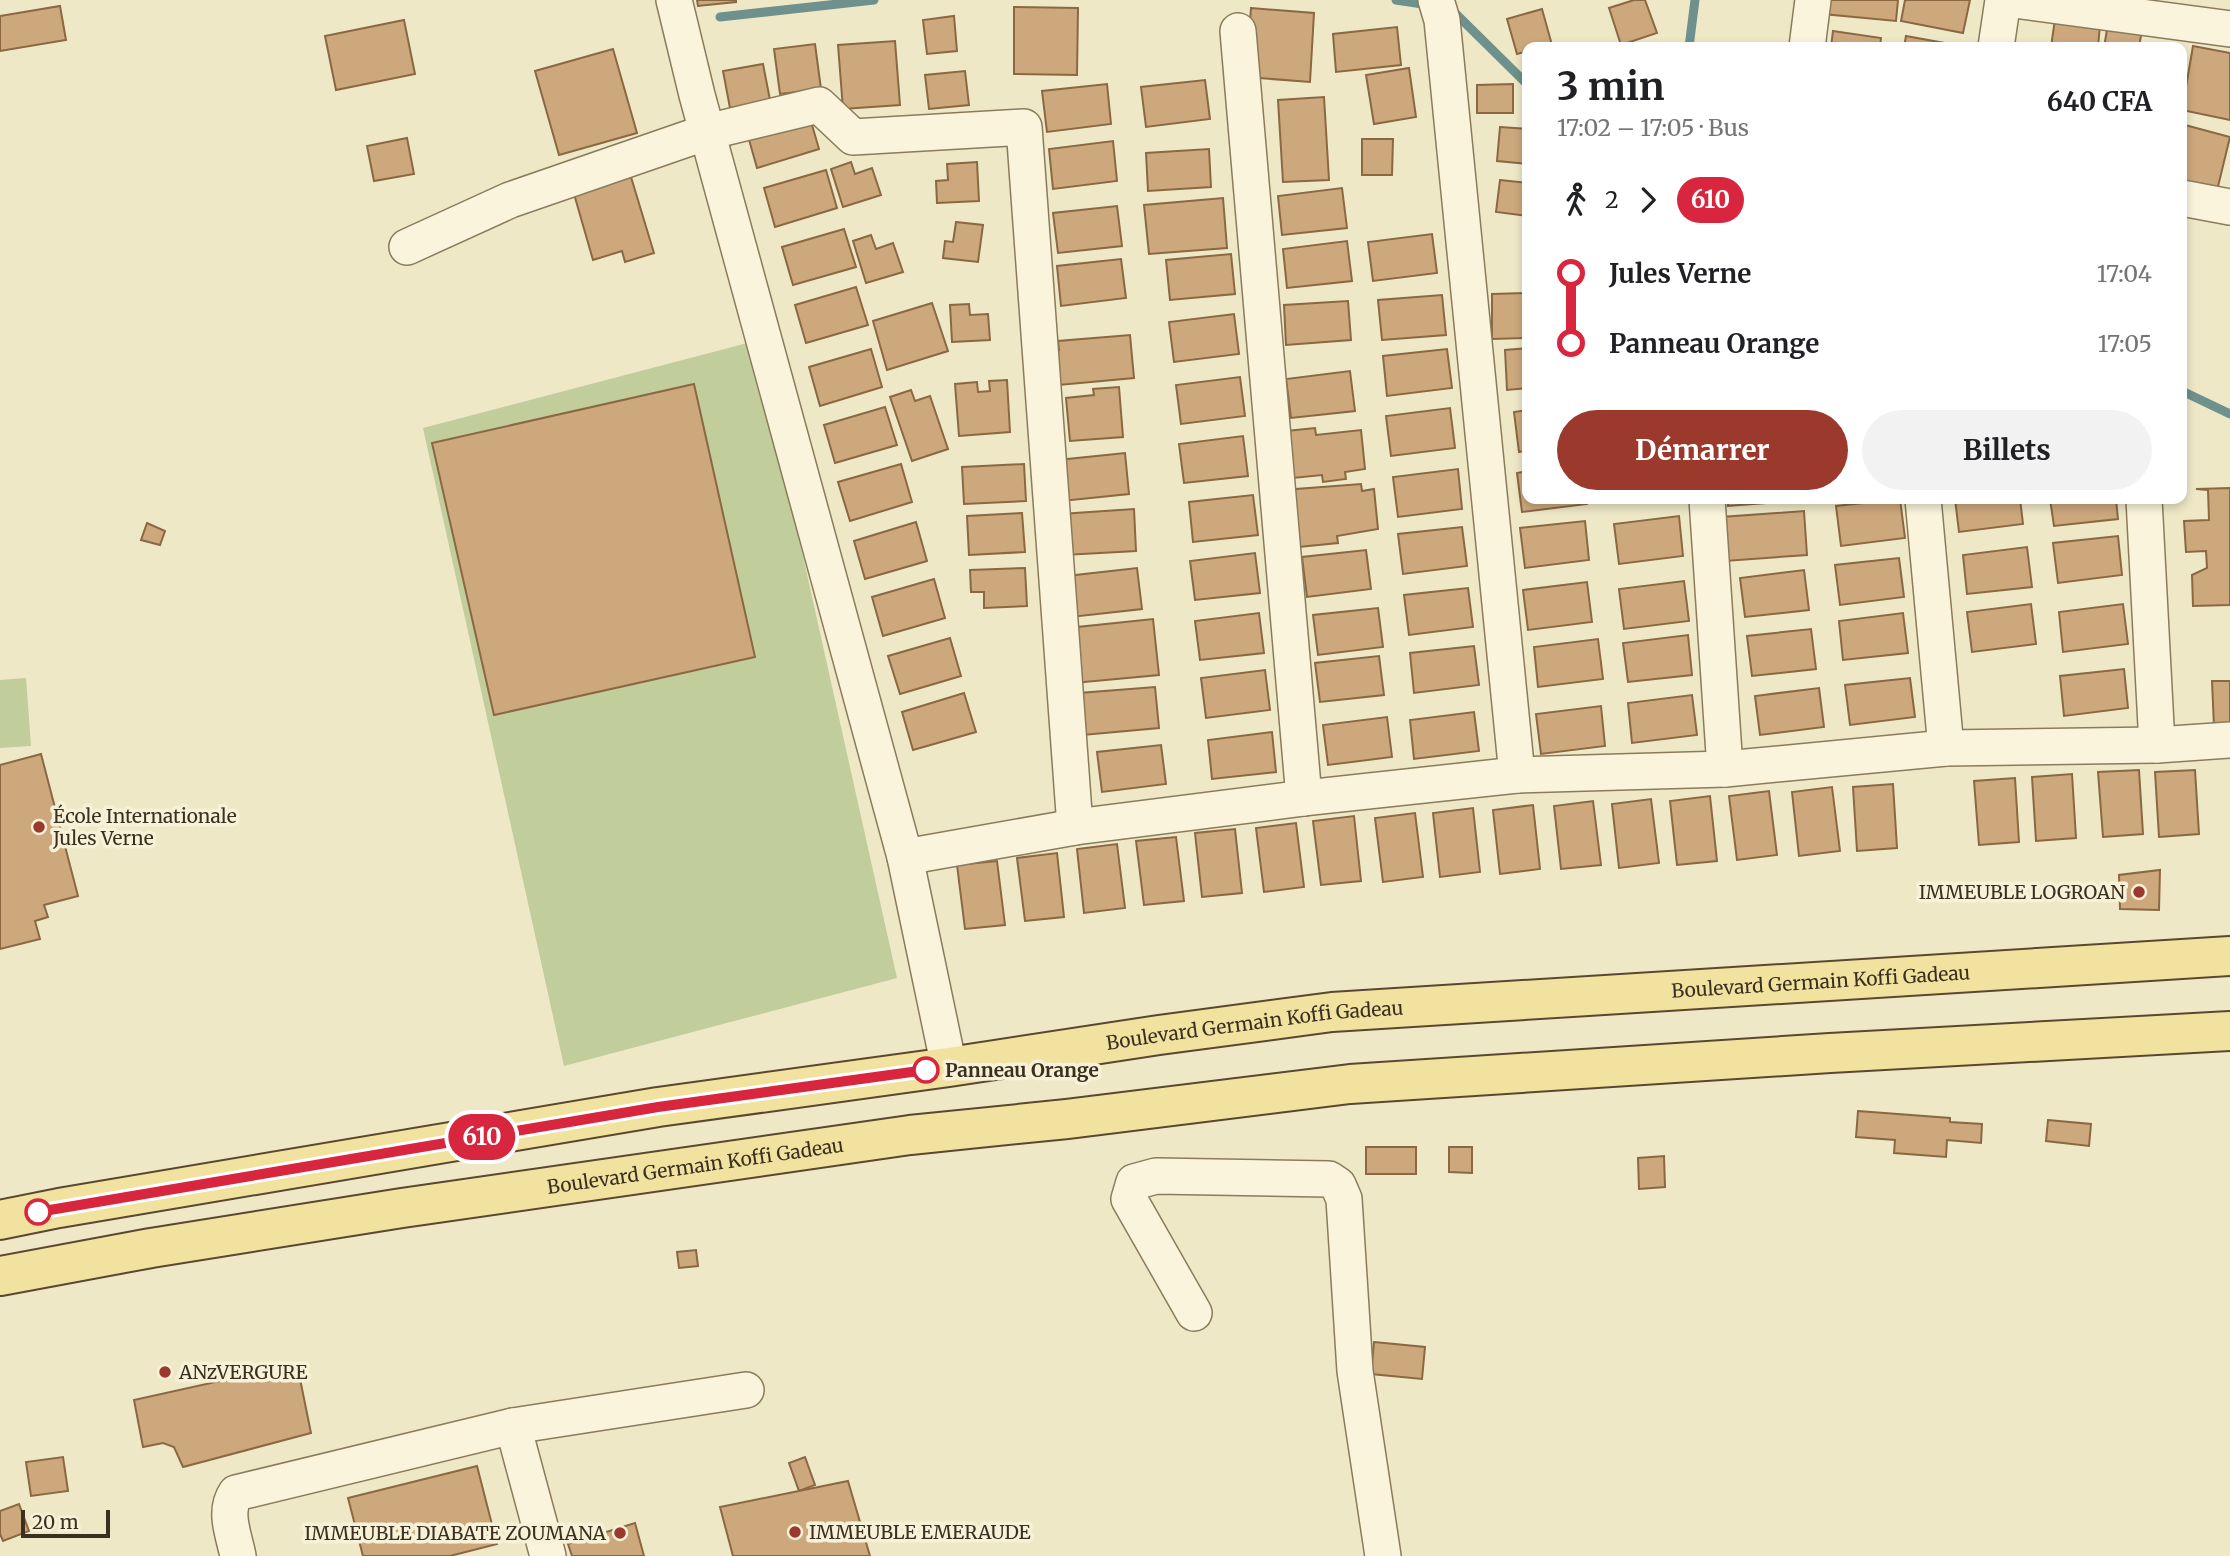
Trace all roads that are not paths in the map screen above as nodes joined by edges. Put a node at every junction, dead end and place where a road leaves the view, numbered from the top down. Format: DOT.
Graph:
graph roads {
  1 [pos="674,0"];
  2 [pos="1813,0"];
  3 [pos="2003,0"];
  4 [pos="2014,0"];
  5 [pos="1439,10"];
  6 [pos="2230,29"];
  7 [pos="1238,31"];
  8 [pos="1808,42"];
  9 [pos="1997,42"];
  10 [pos="708,132"];
  11 [pos="2187,199"];
  12 [pos="2230,207"];
  13 [pos="407,247"];
  14 [pos="1707,504"];
  15 [pos="1923,504"];
  16 [pos="2144,504"];
  17 [pos="2230,740"];
  18 [pos="2157,745"];
  19 [pos="1946,748"];
  20 [pos="1725,769"];
  21 [pos="1517,775"];
  22 [pos="1304,798"];
  23 [pos="1075,827"];
  24 [pos="905,857"];
  25 [pos="2230,956"];
  26 [pos="2230,1031"];
  27 [pos="949,1068"];
  28 [pos="0,1220"];
  29 [pos="0,1276"];
  30 [pos="1194,1312"];
  31 [pos="746,1390"];
  32 [pos="513,1426"];
  33 [pos="238,1556"];
  34 [pos="548,1556"];
  35 [pos="1383,1556"];
  1 -- 10 [label="street"];
  2 -- 8 [label="street"];
  3 -- 9 [label="street"];
  4 -- 6 [label="street"];
  5 -- 21 [label="street"];
  7 -- 22 [label="street"];
  10 -- 13 [label="street"];
  10 -- 23 [label="street"];
  10 -- 24 [label="street"];
  11 -- 12 [label="street"];
  14 -- 20 [label="street"];
  15 -- 19 [label="street"];
  16 -- 18 [label="street"];
  17 -- 18 [label="street"];
  18 -- 19 [label="street"];
  19 -- 20 [label="street"];
  20 -- 21 [label="street"];
  21 -- 22 [label="street"];
  22 -- 23 [label="street"];
  23 -- 24 [label="street"];
  24 -- 27 [label="street"];
  25 -- 27 [label="main road, Boulevard Germain Koffi Gadeau"];
  26 -- 29 [label="main road, Boulevard Germain Koffi Gadeau"];
  27 -- 28 [label="main road, Boulevard Germain Koffi Gadeau"];
  30 -- 35 [label="street"];
  31 -- 32 [label="street"];
  32 -- 33 [label="street"];
  32 -- 34 [label="street"];
}
